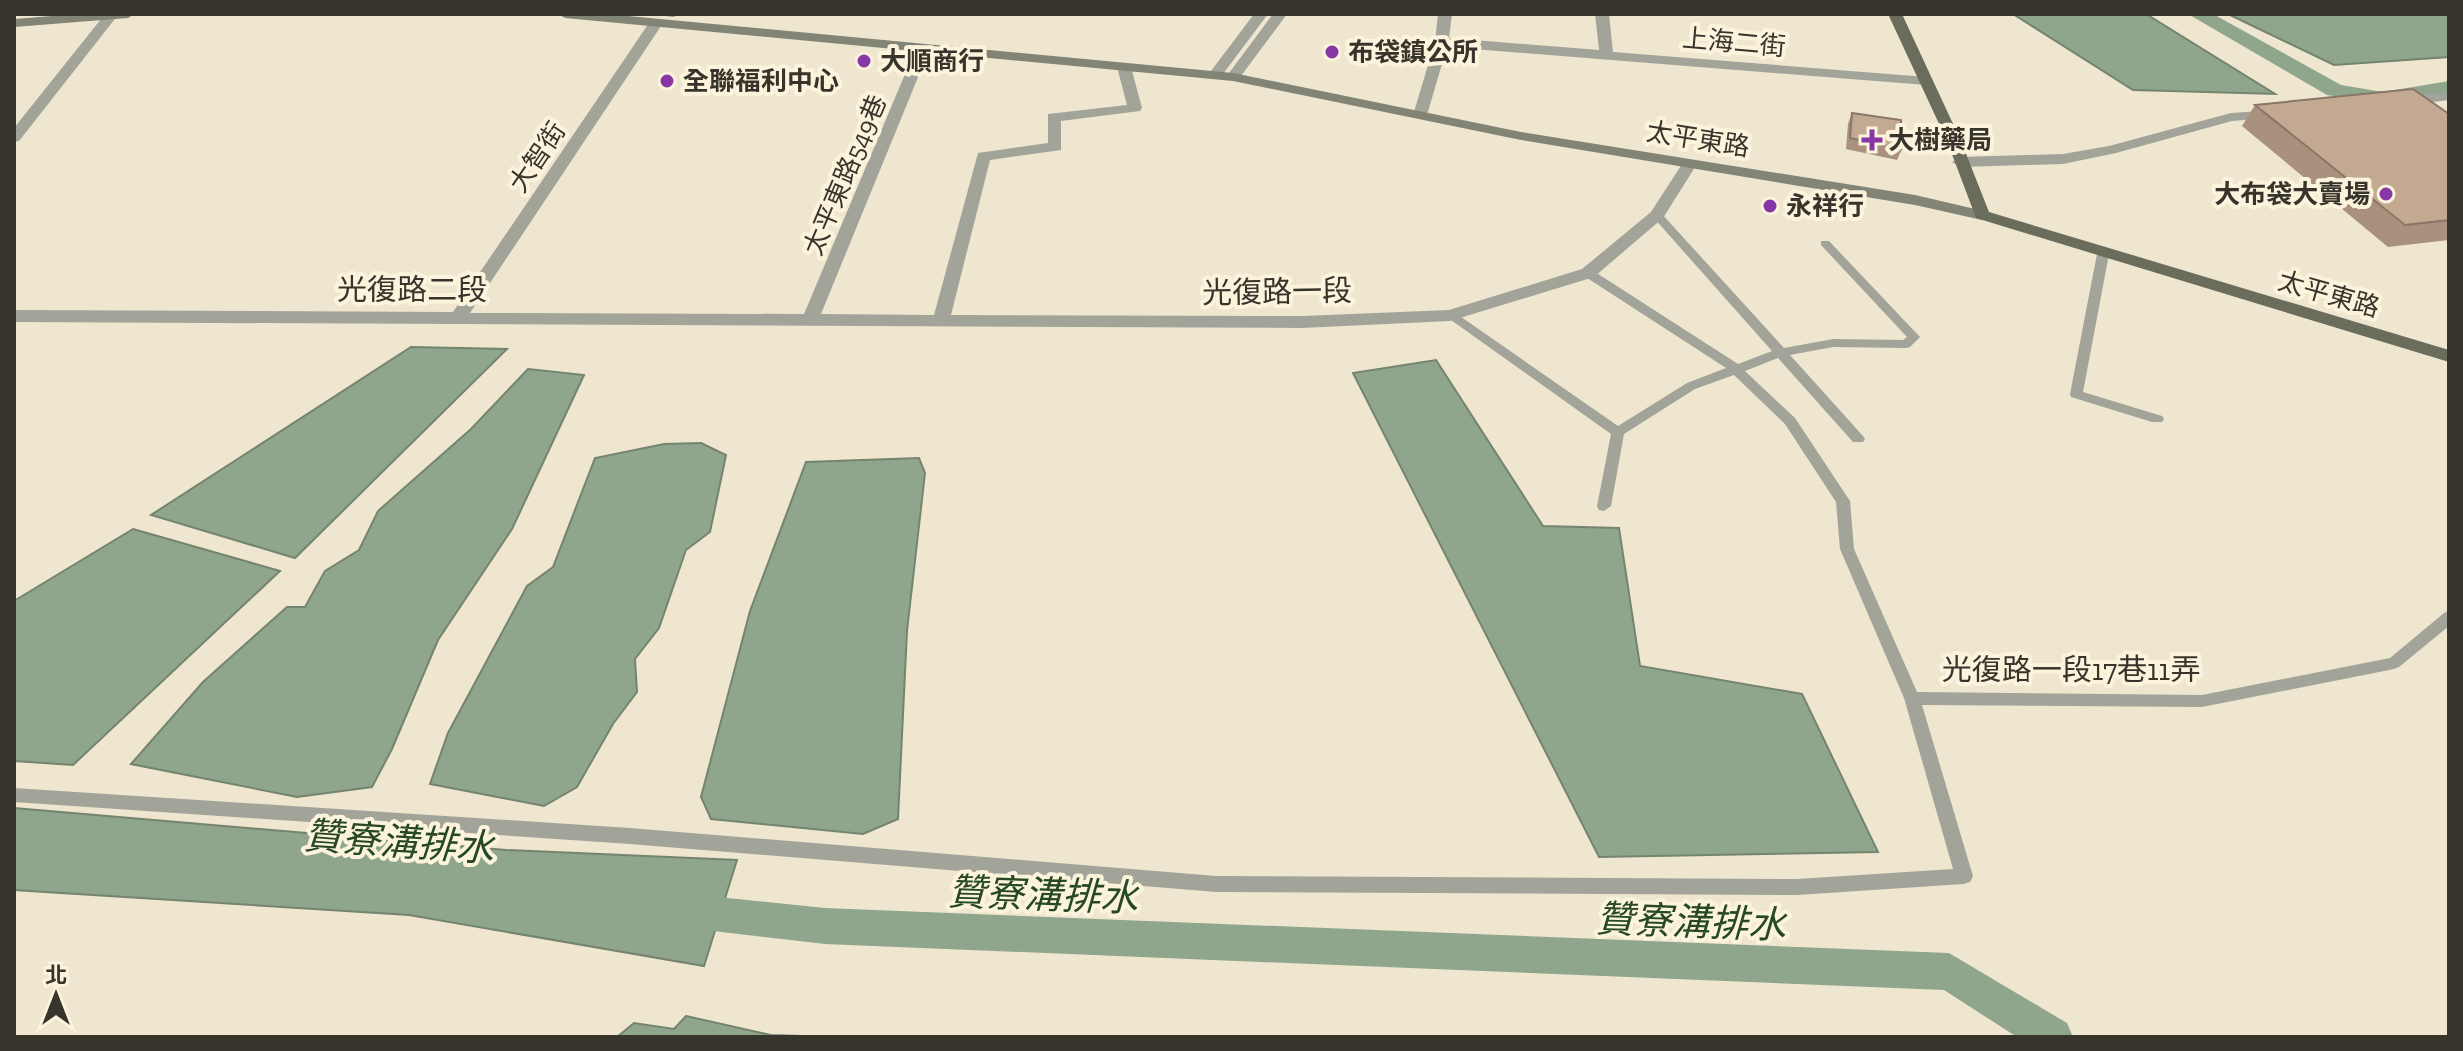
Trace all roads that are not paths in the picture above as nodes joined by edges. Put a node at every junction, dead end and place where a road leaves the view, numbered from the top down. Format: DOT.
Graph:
graph roads {
  1 [pos="128,14"];
  2 [pos="565,14"];
  3 [pos="1261,14"];
  4 [pos="1280,14"];
  5 [pos="1445,14"];
  6 [pos="1602,14"];
  7 [pos="1895,14"];
  8 [pos="111,15"];
  9 [pos="14,23"];
  10 [pos="656,23"];
  11 [pos="1442,42"];
  12 [pos="923,48"];
  13 [pos="1606,55"];
  14 [pos="1124,67"];
  15 [pos="1215,75"];
  16 [pos="1233,77"];
  17 [pos="1926,81"];
  18 [pos="2449,96"];
  19 [pos="2380,104"];
  20 [pos="2288,113"];
  21 [pos="1420,115"];
  22 [pos="14,138"];
  23 [pos="1960,162"];
  24 [pos="1689,164"];
  25 [pos="1657,215"];
  26 [pos="1982,215"];
  27 [pos="1825,243"];
  28 [pos="2103,254"];
  29 [pos="1588,273"];
  30 [pos="1450,315"];
  31 [pos="14,316"];
  32 [pos="457,319"];
  33 [pos="810,320"];
  34 [pos="941,321"];
  35 [pos="1780,353"];
  36 [pos="2449,356"];
  37 [pos="1735,368"];
  38 [pos="2157,419"];
  39 [pos="1618,432"];
  40 [pos="1858,439"];
  41 [pos="1604,506"];
  42 [pos="2449,617"];
  43 [pos="1912,698"];
  44 [pos="14,795"];
  1 -- 8 [label="main road"];
  2 -- 10 [label="main road, 太平東路"];
  3 -- 15 [label="street"];
  4 -- 16 [label="street"];
  5 -- 11 [label="street"];
  6 -- 13 [label="street"];
  7 -- 17 [label="main road"];
  8 -- 9 [label="main road"];
  8 -- 22 [label="street"];
  10 -- 12 [label="main road, 太平東路"];
  10 -- 32 [label="street, 大智街"];
  11 -- 13 [label="street, 上海二街"];
  11 -- 21 [label="street"];
  12 -- 14 [label="main road, 太平東路"];
  12 -- 33 [label="street, 太平東路549巷"];
  13 -- 17 [label="street, 上海二街"];
  14 -- 15 [label="main road, 太平東路"];
  14 -- 34 [label="street"];
  15 -- 16 [label="main road, 太平東路"];
  16 -- 21 [label="main road, 太平東路"];
  17 -- 23 [label="main road"];
  18 -- 19 [label="street"];
  20 -- 23 [label="street"];
  21 -- 24 [label="main road, 太平東路"];
  23 -- 26 [label="main road"];
  24 -- 25 [label="street, 光復路一段"];
  24 -- 26 [label="main road, 太平東路"];
  25 -- 29 [label="street, 光復路一段"];
  25 -- 35 [label="lane"];
  26 -- 28 [label="main road, 太平東路"];
  27 -- 35 [label="lane"];
  28 -- 36 [label="main road, 太平東路"];
  28 -- 38 [label="lane"];
  29 -- 30 [label="street, 光復路一段"];
  29 -- 37 [label="lane"];
  30 -- 34 [label="street, 光復路一段"];
  30 -- 39 [label="lane"];
  31 -- 32 [label="street, 光復路二段"];
  32 -- 33 [label="street, 光復路二段"];
  33 -- 34 [label="street, 光復路一段"];
  35 -- 37 [label="lane"];
  35 -- 40 [label="lane"];
  37 -- 39 [label="lane"];
  37 -- 43 [label="lane"];
  39 -- 41 [label="lane"];
  42 -- 43 [label="lane, 光復路一段17巷11弄"];
  43 -- 44 [label="lane"];
}
